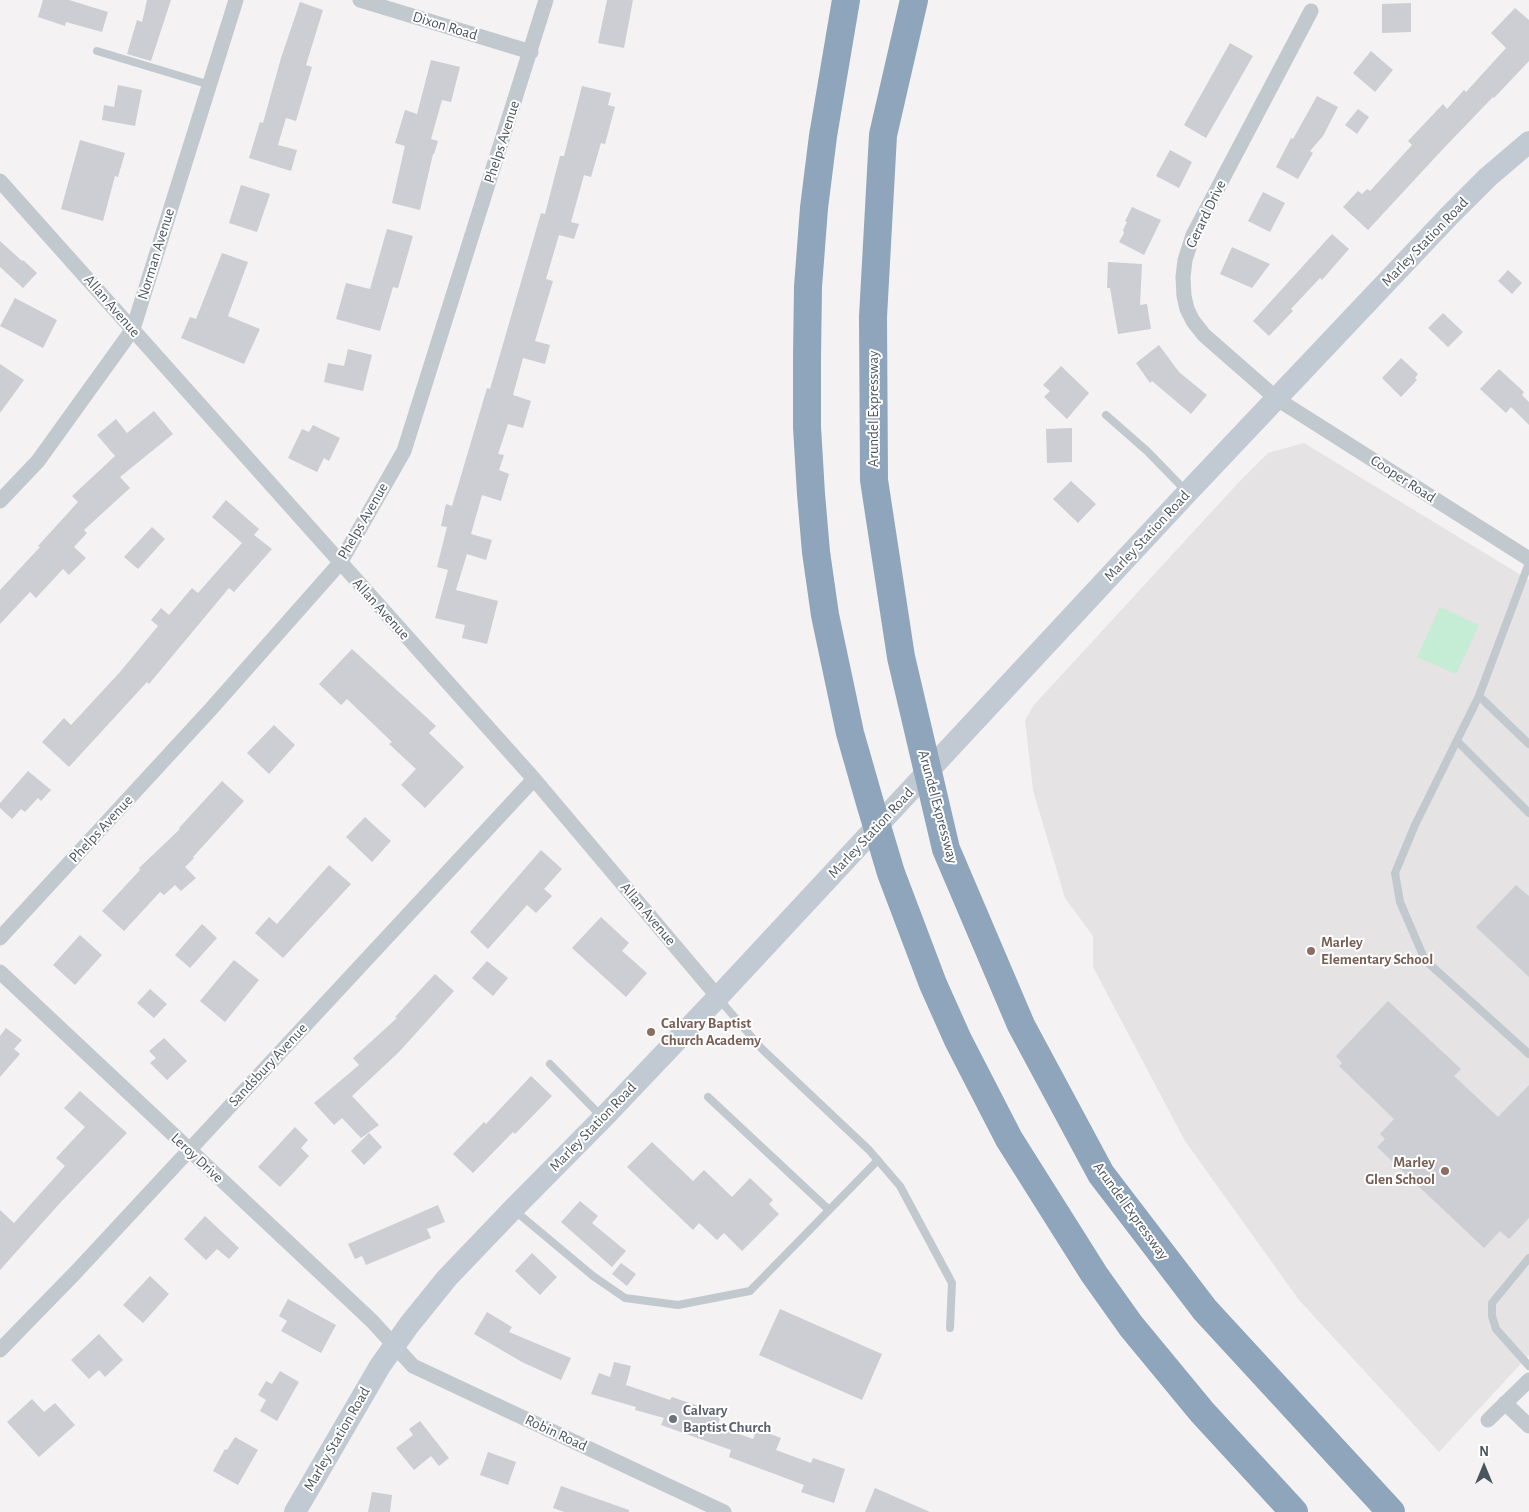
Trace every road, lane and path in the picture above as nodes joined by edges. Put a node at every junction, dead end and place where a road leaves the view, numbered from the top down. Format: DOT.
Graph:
graph roads {
  1 [pos="236,0"];
  2 [pos="360,0"];
  3 [pos="546,0"];
  4 [pos="846,0"];
  5 [pos="914,0"];
  6 [pos="1311,11"];
  7 [pos="97,52"];
  8 [pos="530,52"];
  9 [pos="210,84"];
  10 [pos="1529,142"];
  11 [pos="0,180"];
  12 [pos="133,330"];
  13 [pos="1277,399"];
  14 [pos="1106,415"];
  15 [pos="1187,493"];
  16 [pos="0,501"];
  17 [pos="1529,559"];
  18 [pos="340,562"];
  19 [pos="1529,563"];
  20 [pos="1479,696"];
  21 [pos="1457,741"];
  22 [pos="1529,744"];
  23 [pos="534,779"];
  24 [pos="1529,813"];
  25 [pos="0,938"];
  26 [pos="0,972"];
  27 [pos="718,997"];
  28 [pos="1529,1054"];
  29 [pos="550,1064"];
  30 [pos="708,1097"];
  31 [pos="603,1118"];
  32 [pos="189,1150"];
  33 [pos="878,1160"];
  34 [pos="513,1209"];
  35 [pos="829,1210"];
  36 [pos="1529,1258"];
  37 [pos="950,1328"];
  38 [pos="394,1345"];
  39 [pos="0,1350"];
  40 [pos="1529,1366"];
  41 [pos="1529,1380"];
  42 [pos="1505,1403"];
  43 [pos="1488,1420"];
  44 [pos="1529,1426"];
  45 [pos="294,1512"];
  46 [pos="724,1512"];
  47 [pos="1294,1512"];
  48 [pos="1391,1512"];
  1 -- 9 [label="street, Norman Avenue"];
  2 -- 8 [label="street, Dixon Road"];
  3 -- 8 [label="street, Phelps Avenue"];
  4 -- 47 [label="highway"];
  5 -- 48 [label="highway, Arundel Expressway"];
  6 -- 13 [label="street, Gerard Drive"];
  7 -- 9 [label="lane"];
  8 -- 18 [label="street, Phelps Avenue"];
  9 -- 12 [label="street, Norman Avenue"];
  10 -- 13 [label="main road, Marley Station Road"];
  11 -- 12 [label="street, Allan Avenue"];
  12 -- 16 [label="street, Norman Avenue"];
  12 -- 18 [label="street, Allan Avenue"];
  13 -- 15 [label="main road, Marley Station Road"];
  13 -- 17 [label="street, Cooper Road"];
  14 -- 15 [label="lane"];
  15 -- 27 [label="main road, Marley Station Road"];
  18 -- 23 [label="street, Allan Avenue"];
  18 -- 25 [label="street, Phelps Avenue"];
  19 -- 20 [label="lane"];
  20 -- 21 [label="lane"];
  20 -- 22 [label="lane"];
  21 -- 24 [label="lane"];
  21 -- 28 [label="lane"];
  23 -- 27 [label="street, Allan Avenue"];
  23 -- 32 [label="street, Sandsbury Avenue"];
  26 -- 32 [label="street, Leroy Drive"];
  27 -- 31 [label="main road, Marley Station Road"];
  27 -- 33 [label="lane"];
  29 -- 31 [label="lane"];
  30 -- 35 [label="lane"];
  31 -- 34 [label="main road, Marley Station Road"];
  32 -- 38 [label="street, Leroy Drive"];
  32 -- 39 [label="street, Sandsbury Avenue"];
  33 -- 35 [label="lane"];
  33 -- 37 [label="lane"];
  34 -- 35 [label="lane"];
  34 -- 38 [label="main road, Marley Station Road"];
  36 -- 40 [label="lane"];
  38 -- 45 [label="main road, Marley Station Road"];
  38 -- 46 [label="street, Robin Road"];
  41 -- 42 [label="street"];
  42 -- 43 [label="street"];
  42 -- 44 [label="street"];
}
